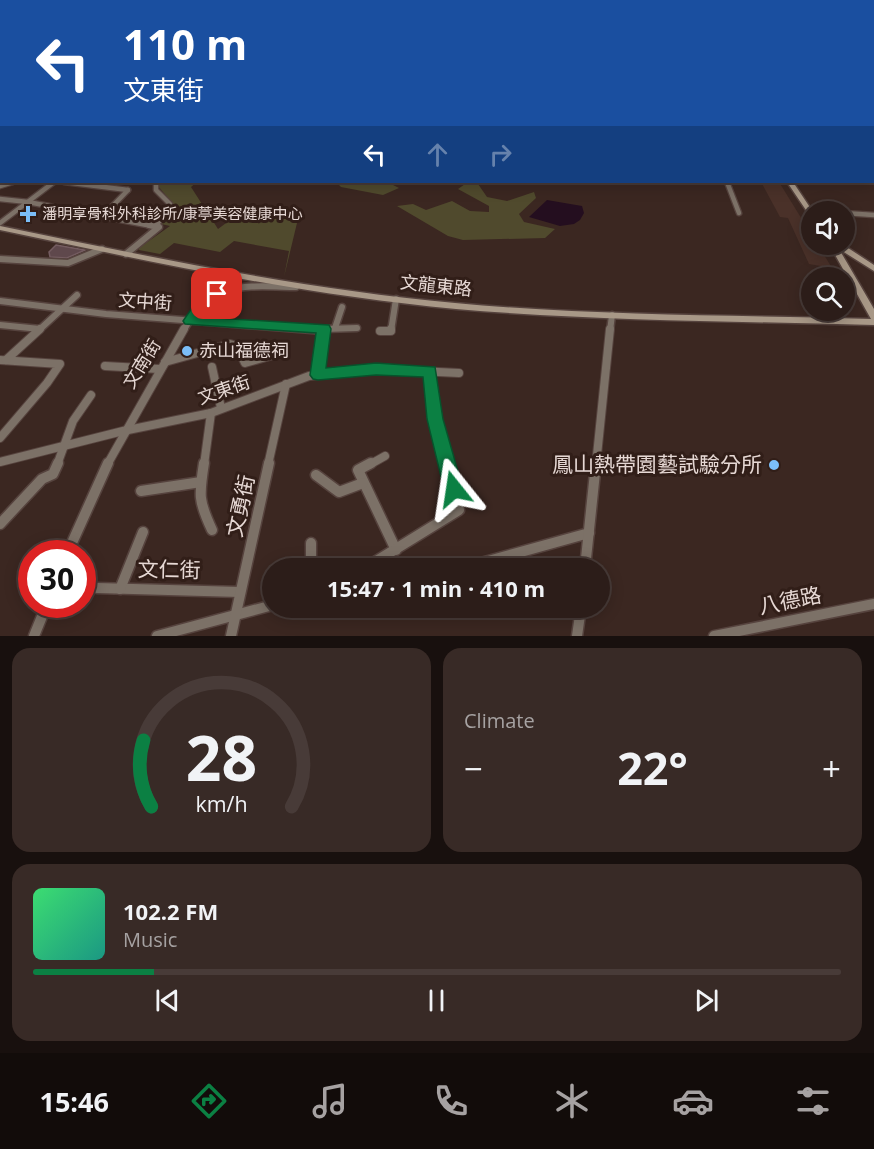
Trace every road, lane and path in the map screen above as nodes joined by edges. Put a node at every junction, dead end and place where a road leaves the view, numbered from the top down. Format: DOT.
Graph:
graph roads {
  1 [pos="53,183"];
  2 [pos="72,183"];
  3 [pos="126,183"];
  4 [pos="156,183"];
  5 [pos="727,183"];
  6 [pos="791,183"];
  7 [pos="128,190"];
  8 [pos="0,199"];
  9 [pos="803,201"];
  10 [pos="28,202"];
  11 [pos="739,213"];
  12 [pos="855,214"];
  13 [pos="871,215"];
  14 [pos="102,217"];
  15 [pos="874,221"];
  16 [pos="0,223"];
  17 [pos="155,225"];
  18 [pos="0,228"];
  19 [pos="102,249"];
  20 [pos="126,254"];
  21 [pos="840,255"];
  22 [pos="853,255"];
  23 [pos="0,258"];
  24 [pos="873,267"];
  25 [pos="317,287"];
  26 [pos="77,295"];
  27 [pos="396,299"];
  28 [pos="0,301"];
  29 [pos="342,307"];
  30 [pos="62,309"];
  31 [pos="612,315"];
  32 [pos="874,317"];
  33 [pos="190,321"];
  34 [pos="874,322"];
  35 [pos="0,326"];
  36 [pos="335,328"];
  37 [pos="357,328"];
  38 [pos="40,329"];
  39 [pos="324,329"];
  40 [pos="380,331"];
  41 [pos="273,355"];
  42 [pos="3,360"];
  43 [pos="162,365"];
  44 [pos="105,366"];
  45 [pos="212,367"];
  46 [pos="430,371"];
  47 [pos="459,373"];
  48 [pos="318,375"];
  49 [pos="286,384"];
  50 [pos="91,395"];
  51 [pos="221,408"];
  52 [pos="211,413"];
  53 [pos="123,431"];
  54 [pos="0,438"];
  55 [pos="66,444"];
  56 [pos="385,456"];
  57 [pos="0,462"];
  58 [pos="316,475"];
  59 [pos="201,482"];
  60 [pos="363,483"];
  61 [pos="141,491"];
  62 [pos="0,524"];
  63 [pos="212,530"];
  64 [pos="143,532"];
  65 [pos="589,533"];
  66 [pos="72,540"];
  67 [pos="311,543"];
  68 [pos="396,550"];
  69 [pos="311,558"];
  70 [pos="382,558"];
  71 [pos="499,558"];
  72 [pos="586,558"];
  73 [pos="97,588"];
  74 [pos="120,589"];
  75 [pos="240,592"];
  76 [pos="874,604"];
  77 [pos="262,608"];
  78 [pos="235,615"];
  79 [pos="41,618"];
  80 [pos="580,618"];
  81 [pos="34,636"];
  82 [pos="157,636"];
  83 [pos="231,636"];
  84 [pos="577,636"];
  85 [pos="714,636"];
  1 -- 10 [label="street"];
  2 -- 7 [label="street"];
  3 -- 7 [label="street"];
  4 -- 17 [label="street"];
  5 -- 11 [label="street"];
  6 -- 9 [label="street"];
  7 -- 14 [label="street"];
  8 -- 10 [label="street"];
  10 -- 14 [label="street"];
  10 -- 16 [label="street"];
  12 -- 13 [label="street"];
  13 -- 15 [label="street"];
  14 -- 17 [label="street"];
  17 -- 20 [label="street"];
  18 -- 19 [label="street, 文龍東路"];
  19 -- 20 [label="street, 文龍東路"];
  19 -- 23 [label="street"];
  20 -- 25 [label="street, 文龍東路"];
  21 -- 32 [label="street"];
  22 -- 24 [label="street"];
  25 -- 27 [label="street, 文龍東路"];
  25 -- 33 [label="street, 文南街"];
  26 -- 30 [label="street"];
  27 -- 31 [label="street, 文龍東路"];
  27 -- 40 [label="street"];
  28 -- 30 [label="street, 文中街"];
  29 -- 36 [label="street"];
  30 -- 33 [label="street, 文中街"];
  30 -- 38 [label="street"];
  31 -- 34 [label="street, 文龍東路"];
  31 -- 65 [label="street"];
  33 -- 39 [label="street, 文中街"];
  33 -- 43 [label="street, 文南街"];
  35 -- 38 [label="street"];
  36 -- 37 [label="street, 文中街"];
  36 -- 39 [label="street, 文中街"];
  38 -- 42 [label="street"];
  39 -- 48 [label="street"];
  41 -- 43 [label="street"];
  42 -- 54 [label="street"];
  43 -- 44 [label="street"];
  43 -- 53 [label="street, 文南街"];
  45 -- 51 [label="street"];
  46 -- 47 [label="street, 文東街"];
  46 -- 48 [label="street, 文東街"];
  46 -- 68 [label="street"];
  48 -- 49 [label="street, 文東街"];
  49 -- 51 [label="street, 文東街"];
  49 -- 75 [label="street, 文勇街"];
  50 -- 55 [label="street"];
  51 -- 52 [label="street, 文東街"];
  52 -- 53 [label="street, 文東街"];
  52 -- 59 [label="street"];
  53 -- 55 [label="street, 文東街"];
  53 -- 66 [label="street, 文南街"];
  55 -- 57 [label="street, 文東街"];
  55 -- 62 [label="street"];
  56 -- 60 [label="street"];
  58 -- 60 [label="street"];
  59 -- 61 [label="street"];
  59 -- 63 [label="street"];
  60 -- 68 [label="street"];
  64 -- 74 [label="street"];
  65 -- 71 [label="street"];
  65 -- 72 [label="street"];
  67 -- 69 [label="street"];
  68 -- 70 [label="street"];
  73 -- 74 [label="street, 文仁街"];
  74 -- 75 [label="street, 文仁街"];
  75 -- 78 [label="street, 文勇街"];
  76 -- 85 [label="street, 八德路"];
  77 -- 78 [label="street"];
  78 -- 82 [label="street"];
  78 -- 83 [label="street, 文勇街"];
  79 -- 81 [label="street"];
  80 -- 84 [label="street"];
}
